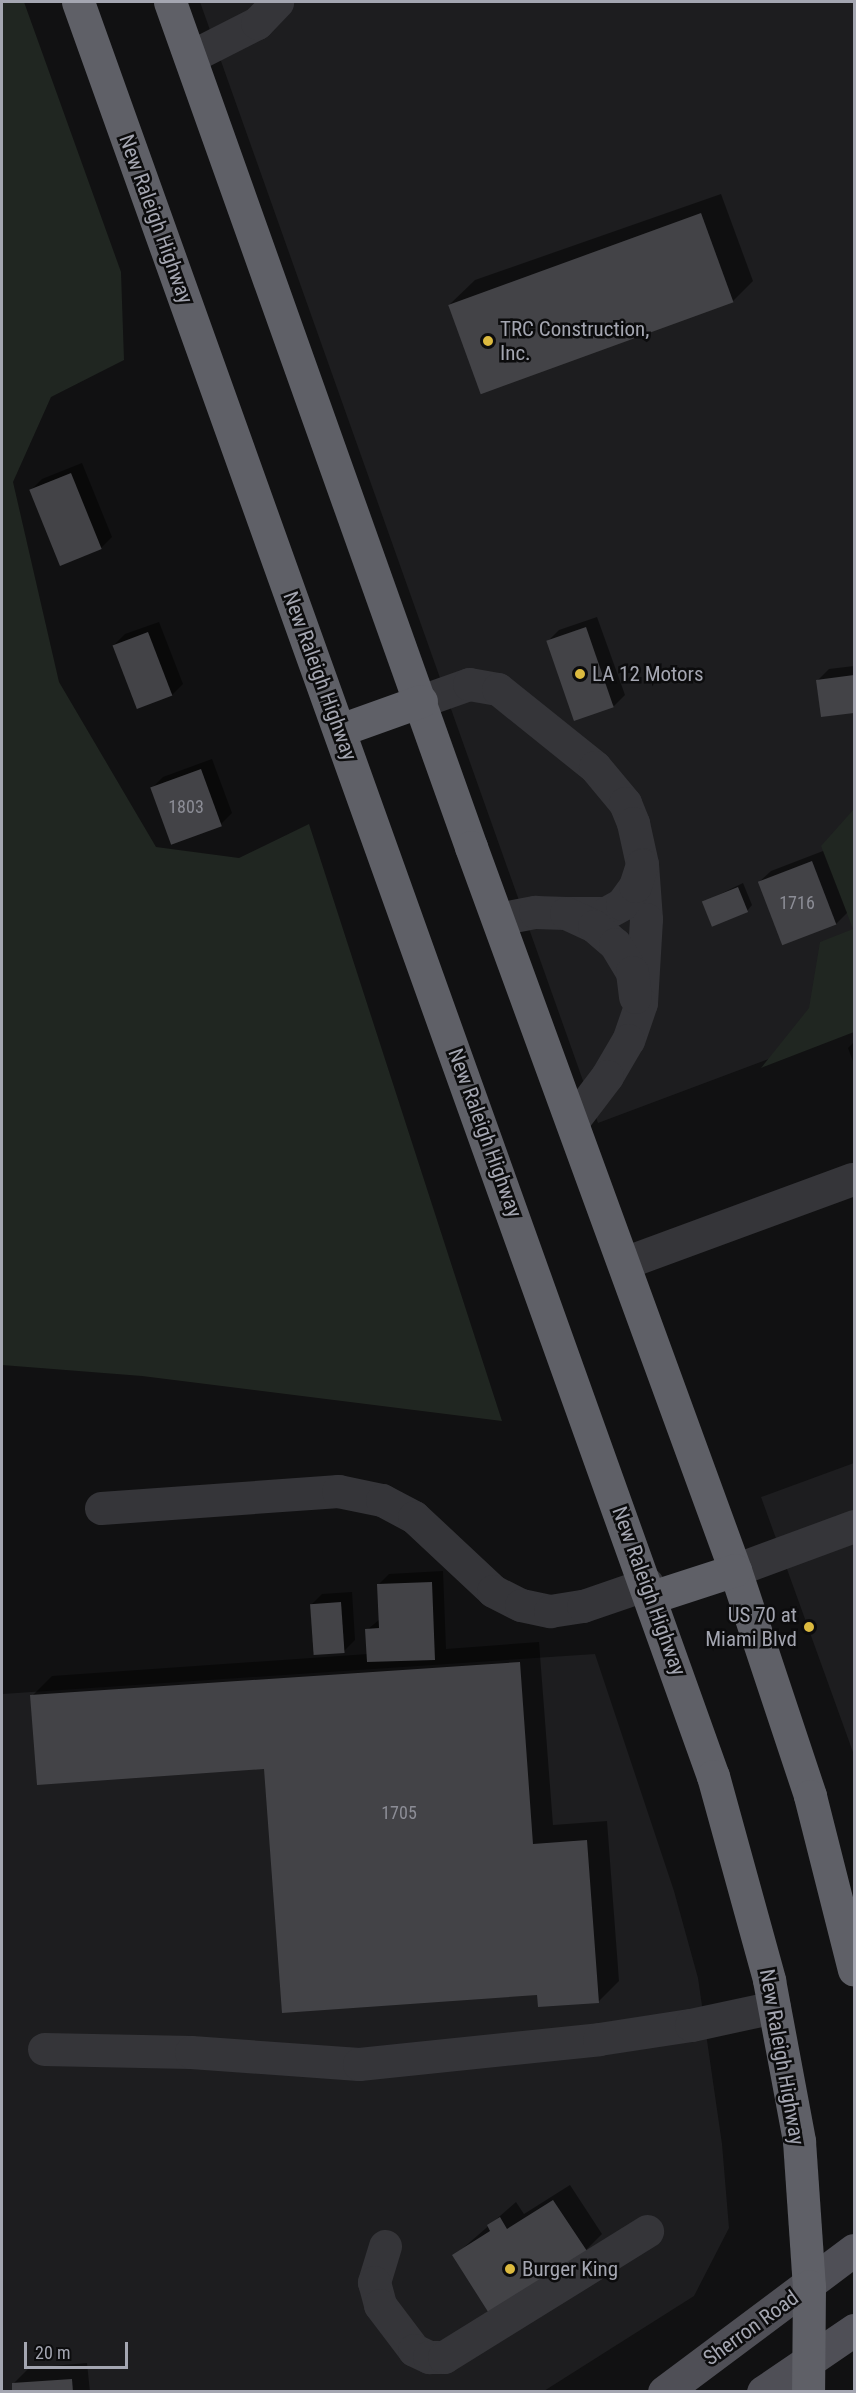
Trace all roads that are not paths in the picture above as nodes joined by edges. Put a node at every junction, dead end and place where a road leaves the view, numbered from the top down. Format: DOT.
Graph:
graph roads {
  1 [pos="78,2"];
  2 [pos="170,2"];
  3 [pos="277,2"];
  4 [pos="190,57"];
  5 [pos="421,701"];
  6 [pos="340,730"];
  7 [pos="642,864"];
  8 [pos="566,913"];
  9 [pos="498,919"];
  10 [pos="628,1040"];
  11 [pos="572,1122"];
  12 [pos="852,1179"];
  13 [pos="624,1263"];
  14 [pos="100,1508"];
  15 [pos="855,1526"];
  16 [pos="735,1570"];
  17 [pos="650,1590"];
  18 [pos="853,1951"];
  19 [pos="774,2007"];
  20 [pos="44,2049"];
  21 [pos="647,2231"];
  22 [pos="385,2246"];
  23 [pos="855,2250"];
  24 [pos="809,2286"];
  25 [pos="855,2330"];
  26 [pos="808,2377"];
  27 [pos="664,2391"];
  28 [pos="763,2391"];
  1 -- 6 [label="highway, New Raleigh Highway"];
  2 -- 4 [label="highway"];
  3 -- 4 [label="lane"];
  4 -- 5 [label="highway"];
  5 -- 6 [label="highway"];
  5 -- 7 [label="lane"];
  5 -- 9 [label="highway"];
  6 -- 17 [label="highway, New Raleigh Highway"];
  7 -- 8 [label="lane"];
  7 -- 10 [label="lane"];
  8 -- 9 [label="lane"];
  8 -- 10 [label="lane"];
  9 -- 11 [label="highway"];
  10 -- 11 [label="lane"];
  11 -- 13 [label="highway"];
  12 -- 13 [label="lane"];
  13 -- 16 [label="highway"];
  14 -- 17 [label="lane"];
  15 -- 16 [label="lane"];
  16 -- 17 [label="highway"];
  16 -- 18 [label="highway"];
  17 -- 19 [label="highway, New Raleigh Highway"];
  19 -- 20 [label="lane"];
  19 -- 24 [label="highway, New Raleigh Highway"];
  21 -- 22 [label="lane"];
  23 -- 24 [label="main road, Sherron Road"];
  24 -- 26 [label="highway, New Raleigh Highway"];
  24 -- 27 [label="main road, Sherron Road"];
  25 -- 26 [label="main road"];
  26 -- 28 [label="main road"];
}
